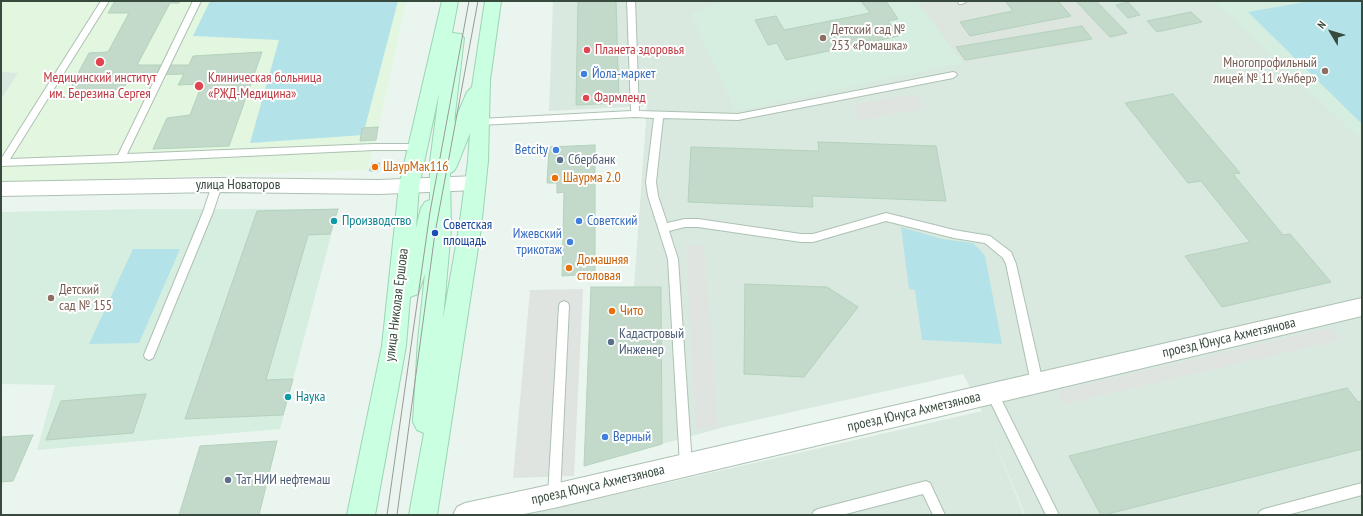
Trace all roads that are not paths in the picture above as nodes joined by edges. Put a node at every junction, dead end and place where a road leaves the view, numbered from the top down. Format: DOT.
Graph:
graph roads {
  1 [pos="105,1"];
  2 [pos="197,1"];
  3 [pos="450,1"];
  4 [pos="460,1"];
  5 [pos="493,1"];
  6 [pos="631,1"];
  7 [pos="953,76"];
  8 [pos="480,80"];
  9 [pos="635,114"];
  10 [pos="659,114"];
  11 [pos="480,122"];
  12 [pos="418,147"];
  13 [pos="120,159"];
  14 [pos="476,183"];
  15 [pos="440,184"];
  16 [pos="217,185"];
  17 [pos="409,186"];
  18 [pos="1,189"];
  19 [pos="663,228"];
  20 [pos="564,306"];
  21 [pos="1362,307"];
  22 [pos="394,346"];
  23 [pos="149,355"];
  24 [pos="1037,383"];
  25 [pos="992,393"];
  26 [pos="686,465"];
  27 [pos="1362,489"];
  28 [pos="554,496"];
  29 [pos="361,515"];
  30 [pos="423,515"];
  31 [pos="465,515"];
  32 [pos="818,515"];
  33 [pos="939,515"];
  34 [pos="1053,515"];
  35 [pos="1264,515"];
  1 -- 13 [label="lane"];
  2 -- 13 [label="lane"];
  3 -- 12 [label="main road, улица Николая Ершова"];
  4 -- 15 [label="main road"];
  5 -- 8 [label="main road"];
  6 -- 9 [label="lane"];
  7 -- 10 [label="lane"];
  8 -- 11 [label="main road"];
  8 -- 15 [label="main road"];
  9 -- 10 [label="lane"];
  9 -- 11 [label="lane"];
  10 -- 19 [label="lane"];
  11 -- 14 [label="main road"];
  12 -- 13 [label="lane"];
  12 -- 17 [label="main road, улица Николая Ершова"];
  14 -- 15 [label="street, улица Новаторов"];
  14 -- 30 [label="main road"];
  15 -- 17 [label="street, улица Новаторов"];
  15 -- 22 [label="main road"];
  15 -- 30 [label="main road"];
  16 -- 17 [label="street, улица Новаторов"];
  16 -- 18 [label="street, улица Новаторов"];
  16 -- 23 [label="lane"];
  17 -- 22 [label="main road, улица Николая Ершова"];
  19 -- 24 [label="lane"];
  19 -- 26 [label="lane"];
  20 -- 28 [label="lane"];
  21 -- 24 [label="street, проезд Юнуса Ахметзянова"];
  22 -- 29 [label="main road, улица Николая Ершова"];
  24 -- 25 [label="street, проезд Юнуса Ахметзянова"];
  25 -- 26 [label="street, проезд Юнуса Ахметзянова"];
  25 -- 34 [label="lane"];
  26 -- 28 [label="street, проезд Юнуса Ахметзянова"];
  27 -- 35 [label="lane"];
  28 -- 31 [label="street, проезд Юнуса Ахметзянова"];
  32 -- 33 [label="lane"];
}
